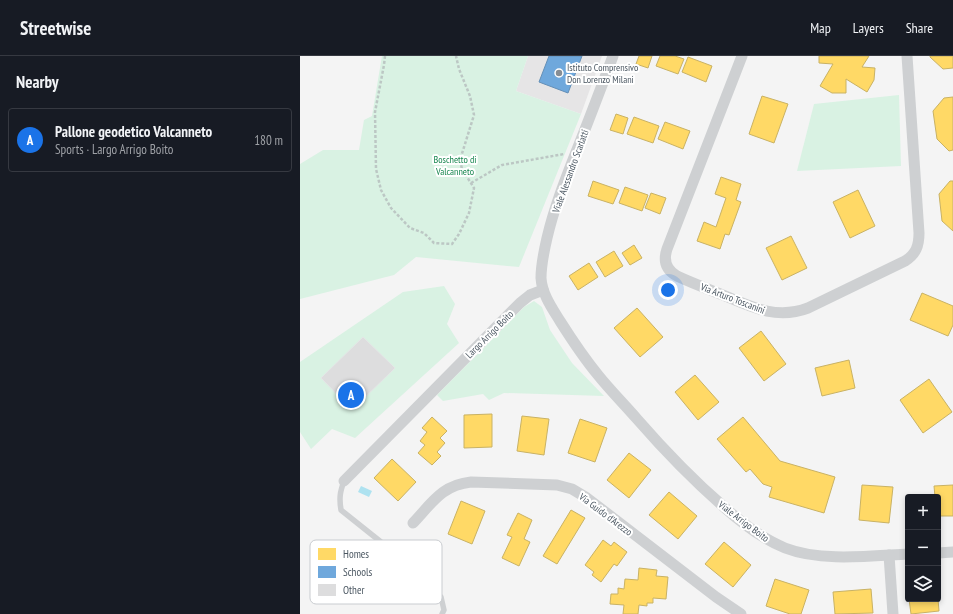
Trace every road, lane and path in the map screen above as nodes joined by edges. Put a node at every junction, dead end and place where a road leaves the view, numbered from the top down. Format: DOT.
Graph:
graph roads {
  1 [pos="384,56"];
  2 [pos="456,56"];
  3 [pos="613,56"];
  4 [pos="742,56"];
  5 [pos="907,56"];
  6 [pos="576,152"];
  7 [pos="471,183"];
  8 [pos="543,290"];
  9 [pos="344,481"];
  10 [pos="413,523"];
  11 [pos="379,540"];
  12 [pos="953,552"];
  13 [pos="941,553"];
  14 [pos="905,554"];
  15 [pos="889,555"];
  16 [pos="442,601"];
  17 [pos="442,614"];
  18 [pos="741,614"];
  19 [pos="893,614"];
  1 -- 7 [label="path"];
  2 -- 7 [label="path"];
  3 -- 6 [label="street, Viale Alessandro Scarlatti"];
  4 -- 5 [label="street, Via Arturo Toscanini"];
  6 -- 7 [label="path"];
  6 -- 8 [label="street, Viale Alessandro Scarlatti"];
  8 -- 9 [label="street, Largo Arrigo Boito"];
  8 -- 15 [label="street, Viale Arrigo Boito"];
  9 -- 11 [label="lane"];
  10 -- 18 [label="street, Via Guido d'Arezzo"];
  12 -- 13 [label="street"];
  14 -- 15 [label="street, Viale Arrigo Boito"];
  15 -- 19 [label="street"];
  16 -- 17 [label="lane"];
}
